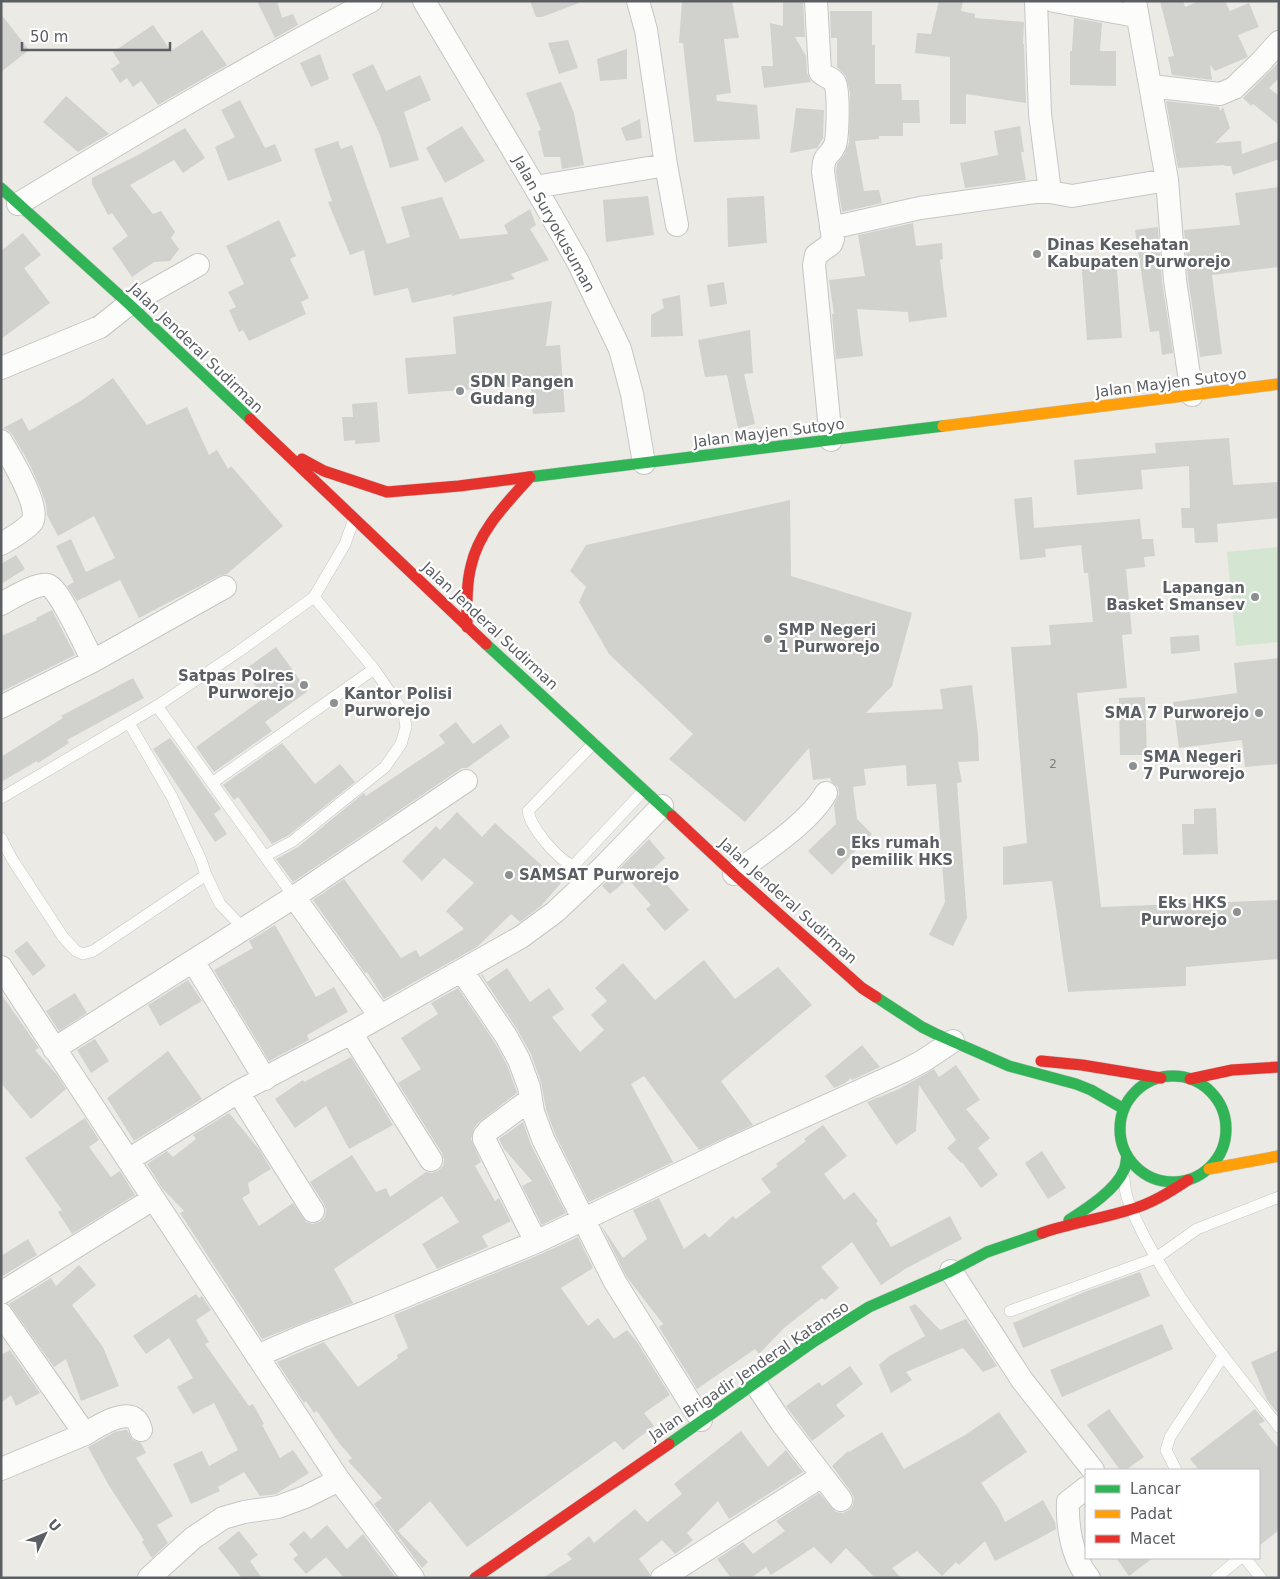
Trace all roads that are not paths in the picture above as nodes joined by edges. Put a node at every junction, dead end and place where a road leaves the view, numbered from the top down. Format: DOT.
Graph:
graph roads {
  1 [pos="370,1"];
  2 [pos="424,1"];
  3 [pos="638,1"];
  4 [pos="816,1"];
  5 [pos="1036,1"];
  6 [pos="1054,1"];
  7 [pos="1136,8"];
  8 [pos="1279,42"];
  9 [pos="1151,86"];
  10 [pos="666,165"];
  11 [pos="1167,180"];
  12 [pos="535,187"];
  13 [pos="1,188"];
  14 [pos="1050,192"];
  15 [pos="18,204"];
  16 [pos="677,225"];
  17 [pos="832,228"];
  18 [pos="198,265"];
  19 [pos="128,304"];
  20 [pos="1,368"];
  21 [pos="1279,384"];
  22 [pos="1192,395"];
  23 [pos="830,440"];
  24 [pos="1,441"];
  25 [pos="273,442"];
  26 [pos="644,463"];
  27 [pos="530,477"];
  28 [pos="354,519"];
  29 [pos="1,544"];
  30 [pos="225,587"];
  31 [pos="314,597"];
  32 [pos="1,604"];
  33 [pos="467,627"];
  34 [pos="93,661"];
  35 [pos="374,669"];
  36 [pos="157,706"];
  37 [pos="1,707"];
  38 [pos="130,724"];
  39 [pos="594,742"];
  40 [pos="466,781"];
  41 [pos="212,783"];
  42 [pos="644,790"];
  43 [pos="826,793"];
  44 [pos="1,798"];
  45 [pos="662,806"];
  46 [pos="1,838"];
  47 [pos="265,856"];
  48 [pos="734,874"];
  49 [pos="206,875"];
  50 [pos="294,897"];
  51 [pos="244,929"];
  52 [pos="194,961"];
  53 [pos="1,967"];
  54 [pos="462,971"];
  55 [pos="380,1016"];
  56 [pos="351,1033"];
  57 [pos="953,1041"];
  58 [pos="54,1049"];
  59 [pos="983,1054"];
  60 [pos="1279,1067"];
  61 [pos="1160,1078"];
  62 [pos="265,1079"];
  63 [pos="1190,1079"];
  64 [pos="238,1092"];
  65 [pos="531,1099"];
  66 [pos="1124,1109"];
  67 [pos="1127,1155"];
  68 [pos="1279,1156"];
  69 [pos="128,1160"];
  70 [pos="431,1160"];
  71 [pos="1209,1169"];
  72 [pos="1123,1171"];
  73 [pos="1188,1180"];
  74 [pos="1279,1198"];
  75 [pos="153,1199"];
  76 [pos="1131,1210"];
  77 [pos="313,1212"];
  78 [pos="584,1220"];
  79 [pos="1060,1227"];
  80 [pos="536,1242"];
  81 [pos="1156,1258"];
  82 [pos="951,1271"];
  83 [pos="1,1293"];
  84 [pos="1010,1311"];
  85 [pos="1,1314"];
  86 [pos="257,1356"];
  87 [pos="1224,1356"];
  88 [pos="755,1384"];
  89 [pos="701,1420"];
  90 [pos="1279,1427"];
  91 [pos="142,1430"];
  92 [pos="85,1434"];
  93 [pos="1,1469"];
  94 [pos="1092,1469"];
  95 [pos="1176,1469"];
  96 [pos="822,1476"];
  97 [pos="339,1480"];
  98 [pos="1085,1489"];
  99 [pos="841,1500"];
  100 [pos="1239,1559"];
  101 [pos="1246,1559"];
  102 [pos="149,1578"];
  103 [pos="413,1578"];
  104 [pos="475,1578"];
  105 [pos="662,1578"];
  106 [pos="1089,1578"];
  107 [pos="1216,1578"];
  108 [pos="1261,1578"];
  1 -- 15 [label="street"];
  2 -- 12 [label="street, Jalan Suryokusuman"];
  3 -- 10 [label="street"];
  4 -- 17 [label="street"];
  5 -- 14 [label="street"];
  6 -- 7 [label="street"];
  7 -- 9 [label="street"];
  8 -- 9 [label="street"];
  9 -- 11 [label="street"];
  10 -- 12 [label="street"];
  10 -- 16 [label="street"];
  11 -- 14 [label="street"];
  11 -- 22 [label="street"];
  12 -- 26 [label="street, Jalan Suryokusuman"];
  13 -- 15 [label="main road, Jalan Jenderal Sudirman"];
  14 -- 17 [label="street"];
  15 -- 19 [label="main road, Jalan Jenderal Sudirman"];
  17 -- 23 [label="street"];
  18 -- 19 [label="street"];
  19 -- 20 [label="street"];
  19 -- 25 [label="main road, Jalan Jenderal Sudirman"];
  21 -- 22 [label="main road, Jalan Mayjen Sutoyo"];
  22 -- 23 [label="main road, Jalan Mayjen Sutoyo"];
  23 -- 26 [label="main road, Jalan Mayjen Sutoyo"];
  24 -- 29 [label="street"];
  25 -- 27 [label="main road, Jalan Mayjen Sutoyo"];
  25 -- 28 [label="main road, Jalan Jenderal Sudirman"];
  26 -- 27 [label="main road, Jalan Mayjen Sutoyo"];
  27 -- 33 [label="main road"];
  28 -- 31 [label="lane"];
  28 -- 33 [label="main road, Jalan Jenderal Sudirman"];
  30 -- 34 [label="street"];
  31 -- 35 [label="lane"];
  31 -- 36 [label="lane"];
  32 -- 34 [label="street"];
  33 -- 39 [label="main road, Jalan Jenderal Sudirman"];
  34 -- 37 [label="street"];
  35 -- 41 [label="lane"];
  35 -- 47 [label="lane"];
  36 -- 38 [label="lane"];
  36 -- 41 [label="lane"];
  38 -- 44 [label="lane"];
  38 -- 49 [label="lane"];
  39 -- 42 [label="main road, Jalan Jenderal Sudirman"];
  39 -- 42 [label="lane"];
  40 -- 50 [label="street"];
  41 -- 47 [label="lane"];
  42 -- 45 [label="main road, Jalan Jenderal Sudirman"];
  43 -- 48 [label="street"];
  45 -- 48 [label="main road, Jalan Jenderal Sudirman"];
  45 -- 54 [label="street"];
  46 -- 49 [label="lane"];
  47 -- 50 [label="lane"];
  48 -- 57 [label="main road, Jalan Jenderal Sudirman"];
  49 -- 51 [label="lane"];
  50 -- 51 [label="street"];
  50 -- 55 [label="street"];
  51 -- 52 [label="street"];
  52 -- 58 [label="street"];
  52 -- 62 [label="street"];
  53 -- 58 [label="street"];
  54 -- 55 [label="street"];
  54 -- 65 [label="street"];
  55 -- 56 [label="street"];
  56 -- 62 [label="street"];
  56 -- 70 [label="street"];
  57 -- 59 [label="main road, Jalan Jenderal Sudirman"];
  57 -- 78 [label="street"];
  58 -- 69 [label="street"];
  59 -- 61 [label="main road"];
  59 -- 66 [label="main road, Jalan Jenderal Sudirman"];
  60 -- 63 [label="main road"];
  61 -- 63 [label="main road"];
  61 -- 66 [label="main road"];
  62 -- 64 [label="street"];
  63 -- 71 [label="main road"];
  64 -- 69 [label="street"];
  64 -- 77 [label="street"];
  65 -- 78 [label="street"];
  65 -- 80 [label="street"];
  66 -- 67 [label="main road"];
  67 -- 72 [label="main road"];
  67 -- 73 [label="main road"];
  68 -- 71 [label="main road"];
  69 -- 75 [label="street"];
  71 -- 73 [label="main road"];
  72 -- 76 [label="lane"];
  72 -- 79 [label="main road"];
  73 -- 76 [label="main road"];
  74 -- 81 [label="lane"];
  75 -- 83 [label="street"];
  75 -- 86 [label="street"];
  76 -- 79 [label="main road"];
  76 -- 81 [label="lane"];
  78 -- 80 [label="street"];
  78 -- 89 [label="street"];
  79 -- 82 [label="main road, Jalan Brigadir Jenderal Katamso"];
  80 -- 86 [label="street"];
  81 -- 84 [label="lane"];
  81 -- 87 [label="lane"];
  82 -- 88 [label="main road, Jalan Brigadir Jenderal Katamso"];
  82 -- 94 [label="street"];
  85 -- 92 [label="street"];
  86 -- 97 [label="street"];
  87 -- 90 [label="lane"];
  87 -- 95 [label="lane"];
  88 -- 89 [label="main road, Jalan Brigadir Jenderal Katamso"];
  88 -- 96 [label="street"];
  89 -- 104 [label="main road, Jalan Brigadir Jenderal Katamso"];
  91 -- 92 [label="street"];
  92 -- 93 [label="street"];
  96 -- 99 [label="street"];
  96 -- 105 [label="street"];
  97 -- 102 [label="street"];
  97 -- 103 [label="street"];
  98 -- 106 [label="street"];
  100 -- 107 [label="lane"];
  101 -- 108 [label="lane"];
}
